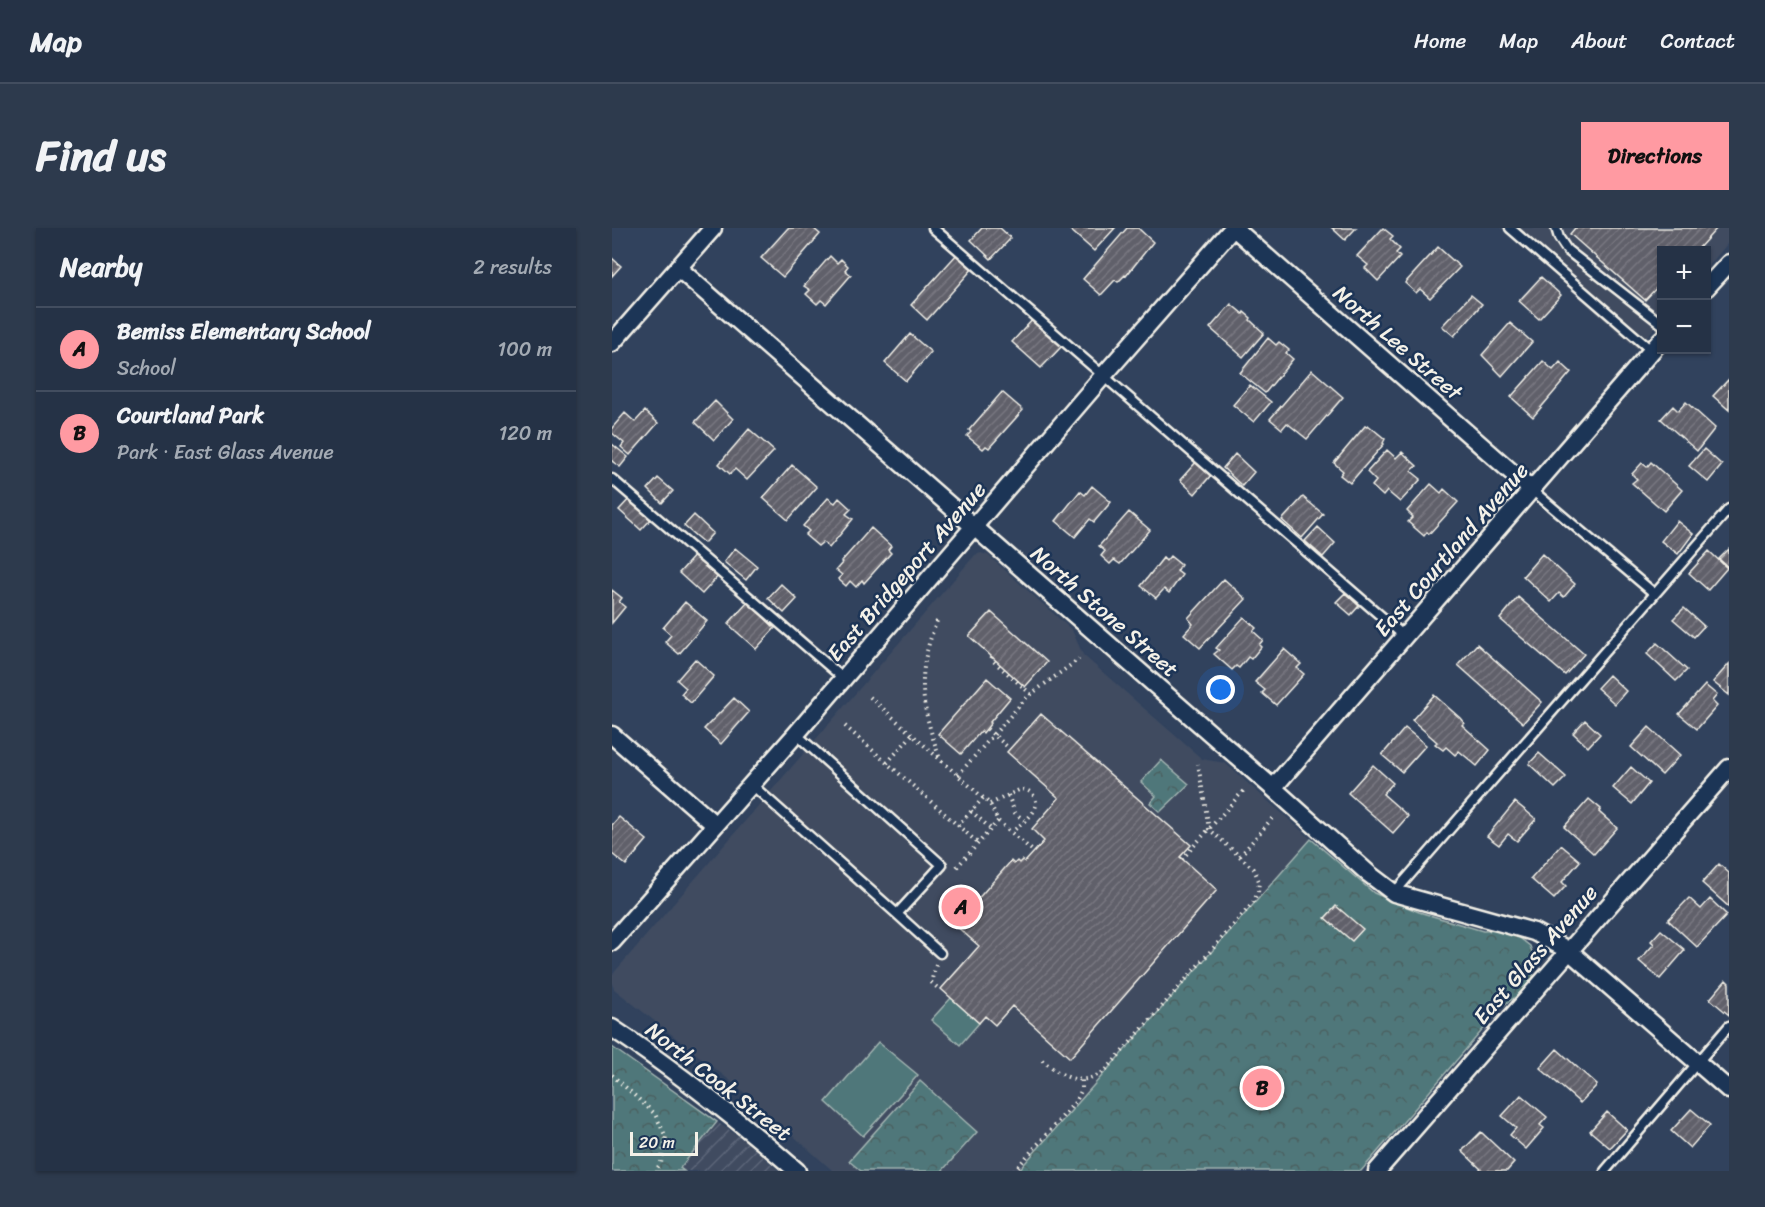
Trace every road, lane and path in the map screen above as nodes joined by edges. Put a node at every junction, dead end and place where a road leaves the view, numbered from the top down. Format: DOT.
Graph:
graph roads {
  1 [pos="712,228"];
  2 [pos="933,228"];
  3 [pos="1234,228"];
  4 [pos="1510,228"];
  5 [pos="1556,228"];
  6 [pos="1729,263"];
  7 [pos="678,268"];
  8 [pos="1711,283"];
  9 [pos="1657,320"];
  10 [pos="612,343"];
  11 [pos="1657,345"];
  12 [pos="1103,376"];
  13 [pos="612,479"];
  14 [pos="1532,490"];
  15 [pos="1729,509"];
  16 [pos="974,527"];
  17 [pos="1655,594"];
  18 [pos="937,621"];
  19 [pos="1404,636"];
  20 [pos="992,657"];
  21 [pos="1079,659"];
  22 [pos="843,678"];
  23 [pos="1031,694"];
  24 [pos="870,698"];
  25 [pos="845,726"];
  26 [pos="987,729"];
  27 [pos="796,734"];
  28 [pos="612,735"];
  29 [pos="912,735"];
  30 [pos="994,735"];
  31 [pos="1010,749"];
  32 [pos="941,760"];
  33 [pos="887,763"];
  34 [pos="1198,764"];
  35 [pos="1729,768"];
  36 [pos="958,775"];
  37 [pos="750,784"];
  38 [pos="1245,788"];
  39 [pos="1273,788"];
  40 [pos="1008,795"];
  41 [pos="983,798"];
  42 [pos="990,804"];
  43 [pos="971,811"];
  44 [pos="1275,815"];
  45 [pos="1024,820"];
  46 [pos="714,825"];
  47 [pos="958,826"];
  48 [pos="991,829"];
  49 [pos="1209,829"];
  50 [pos="1012,832"];
  51 [pos="979,843"];
  52 [pos="1034,852"];
  53 [pos="1240,856"];
  54 [pos="1182,859"];
  55 [pos="1394,893"];
  56 [pos="897,914"];
  57 [pos="612,942"];
  58 [pos="1568,950"];
  59 [pos="940,953"];
  60 [pos="940,990"];
  61 [pos="1729,1026"];
  62 [pos="612,1028"];
  63 [pos="1042,1060"];
  64 [pos="1697,1062"];
  65 [pos="612,1075"];
  66 [pos="1082,1080"];
  67 [pos="1729,1090"];
  68 [pos="655,1171"];
  69 [pos="797,1171"];
  70 [pos="1014,1171"];
  71 [pos="1377,1171"];
  72 [pos="1605,1171"];
  1 -- 7 [label="street"];
  2 -- 12 [label="lane"];
  3 -- 12 [label="street, East Bridgeport Avenue"];
  3 -- 14 [label="street, North Lee Street"];
  4 -- 11 [label="lane"];
  5 -- 9 [label="lane"];
  6 -- 8 [label="street"];
  7 -- 10 [label="street"];
  7 -- 16 [label="street, North Stone Street"];
  11 -- 14 [label="street, East Courtland Avenue"];
  12 -- 16 [label="street, East Bridgeport Avenue"];
  12 -- 19 [label="lane"];
  13 -- 22 [label="lane"];
  14 -- 17 [label="lane"];
  14 -- 19 [label="street, East Courtland Avenue"];
  15 -- 17 [label="lane"];
  16 -- 22 [label="street, East Bridgeport Avenue"];
  16 -- 39 [label="street, North Stone Street"];
  17 -- 55 [label="lane"];
  18 -- 32 [label="path"];
  19 -- 39 [label="street, East Courtland Avenue"];
  20 -- 23 [label="path"];
  21 -- 23 [label="path"];
  22 -- 27 [label="street, East Bridgeport Avenue"];
  23 -- 30 [label="path"];
  24 -- 29 [label="path"];
  25 -- 33 [label="path"];
  26 -- 30 [label="path"];
  27 -- 37 [label="street, East Bridgeport Avenue"];
  27 -- 56 [label="lane"];
  28 -- 46 [label="street"];
  29 -- 32 [label="path"];
  29 -- 33 [label="path"];
  30 -- 31 [label="path"];
  30 -- 36 [label="path"];
  32 -- 36 [label="path"];
  33 -- 47 [label="path"];
  34 -- 49 [label="path"];
  35 -- 58 [label="street, East Glass Avenue"];
  36 -- 41 [label="path"];
  37 -- 46 [label="street, East Bridgeport Avenue"];
  37 -- 56 [label="lane"];
  38 -- 49 [label="path"];
  39 -- 55 [label="street, North Stone Street"];
  40 -- 42 [label="path"];
  40 -- 45 [label="path"];
  40 -- 45 [label="path"];
  41 -- 42 [label="path"];
  41 -- 43 [label="path"];
  42 -- 50 [label="path"];
  43 -- 47 [label="path"];
  43 -- 48 [label="path"];
  44 -- 53 [label="path"];
  45 -- 50 [label="path"];
  46 -- 57 [label="street, East Bridgeport Avenue"];
  47 -- 51 [label="path"];
  49 -- 53 [label="path"];
  49 -- 54 [label="path"];
  50 -- 52 [label="path"];
  53 -- 66 [label="path"];
  55 -- 58 [label="street, North Stone Street"];
  56 -- 59 [label="lane"];
  58 -- 64 [label="street, North Stone Street"];
  58 -- 71 [label="street, East Glass Avenue"];
  59 -- 60 [label="path"];
  61 -- 64 [label="lane"];
  62 -- 69 [label="street, North Cook Street"];
  63 -- 66 [label="path"];
  64 -- 67 [label="street, North Stone Street"];
  64 -- 72 [label="lane"];
  65 -- 68 [label="path"];
  66 -- 70 [label="path"];
}
